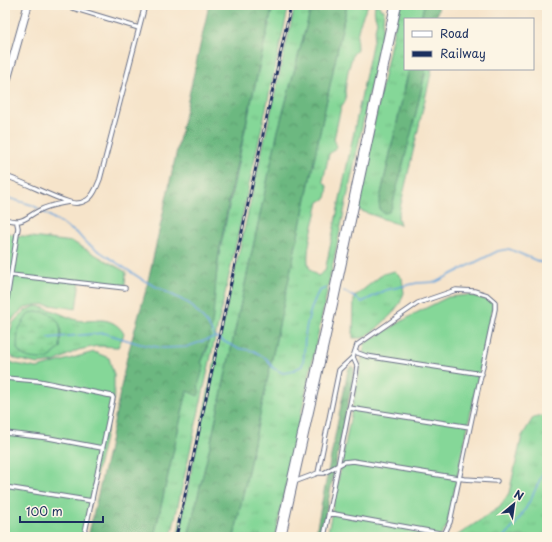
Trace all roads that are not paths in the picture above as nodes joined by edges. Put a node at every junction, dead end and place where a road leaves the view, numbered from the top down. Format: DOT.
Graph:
graph roads {
  1 [pos="28,5"];
  2 [pos="63,5"];
  3 [pos="145,5"];
  4 [pos="396,5"];
  5 [pos="139,28"];
  6 [pos="5,87"];
  7 [pos="5,176"];
  8 [pos="70,202"];
  9 [pos="5,219"];
  10 [pos="17,223"];
  11 [pos="11,275"];
  12 [pos="125,288"];
  13 [pos="5,312"];
  14 [pos="355,352"];
  15 [pos="353,357"];
  16 [pos="482,374"];
  17 [pos="5,378"];
  18 [pos="349,408"];
  19 [pos="470,427"];
  20 [pos="5,433"];
  21 [pos="102,448"];
  22 [pos="338,465"];
  23 [pos="318,473"];
  24 [pos="460,479"];
  25 [pos="498,481"];
  26 [pos="291,483"];
  27 [pos="5,487"];
  28 [pos="92,500"];
  29 [pos="329,512"];
  30 [pos="444,536"];
  31 [pos="84,537"];
  32 [pos="280,537"];
  33 [pos="324,537"];
  1 -- 6 [label="street"];
  2 -- 5 [label="lane"];
  3 -- 5 [label="lane"];
  4 -- 26 [label="main road"];
  5 -- 8 [label="lane"];
  7 -- 8 [label="lane"];
  8 -- 10 [label="lane"];
  9 -- 10 [label="lane"];
  10 -- 11 [label="lane"];
  11 -- 12 [label="lane"];
  11 -- 13 [label="lane"];
  14 -- 15 [label="lane"];
  14 -- 16 [label="lane"];
  14 -- 16 [label="lane"];
  15 -- 18 [label="lane"];
  15 -- 23 [label="lane"];
  16 -- 19 [label="lane"];
  17 -- 21 [label="lane"];
  18 -- 19 [label="lane"];
  18 -- 22 [label="lane"];
  19 -- 24 [label="lane"];
  20 -- 21 [label="lane"];
  21 -- 28 [label="lane"];
  22 -- 23 [label="lane"];
  22 -- 24 [label="lane"];
  22 -- 29 [label="lane"];
  23 -- 26 [label="lane"];
  24 -- 25 [label="lane"];
  24 -- 30 [label="lane"];
  26 -- 32 [label="main road"];
  27 -- 28 [label="lane"];
  28 -- 31 [label="lane"];
  29 -- 30 [label="lane"];
  29 -- 33 [label="lane"];
}
